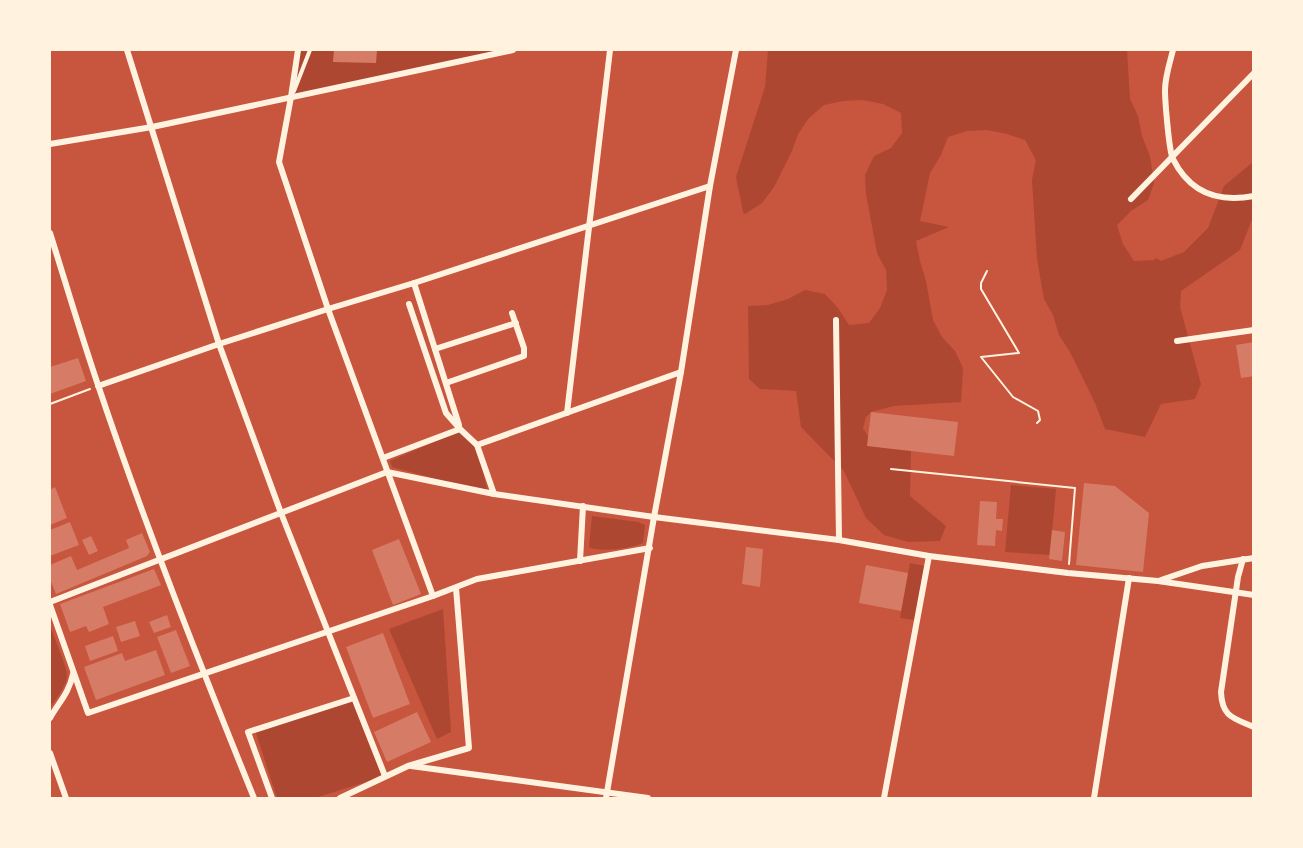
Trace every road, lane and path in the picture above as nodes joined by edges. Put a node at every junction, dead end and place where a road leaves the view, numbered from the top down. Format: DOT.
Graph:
graph roads {
  1 [pos="128,50"];
  2 [pos="298,50"];
  3 [pos="310,50"];
  4 [pos="513,50"];
  5 [pos="610,50"];
  6 [pos="736,50"];
  7 [pos="1173,50"];
  8 [pos="1254,73"];
  9 [pos="291,97"];
  10 [pos="152,127"];
  11 [pos="50,144"];
  12 [pos="1172,157"];
  13 [pos="710,186"];
  14 [pos="1254,196"];
  15 [pos="1131,200"];
  16 [pos="588,226"];
  17 [pos="50,233"];
  18 [pos="987,271"];
  19 [pos="414,283"];
  20 [pos="409,304"];
  21 [pos="328,309"];
  22 [pos="512,313"];
  23 [pos="836,320"];
  24 [pos="516,323"];
  25 [pos="1254,330"];
  26 [pos="1177,341"];
  27 [pos="219,344"];
  28 [pos="435,349"];
  29 [pos="681,372"];
  30 [pos="446,383"];
  31 [pos="98,386"];
  32 [pos="50,404"];
  33 [pos="567,413"];
  34 [pos="1037,423"];
  35 [pos="460,429"];
  36 [pos="477,445"];
  37 [pos="382,458"];
  38 [pos="891,469"];
  39 [pos="387,471"];
  40 [pos="494,494"];
  41 [pos="583,506"];
  42 [pos="281,513"];
  43 [pos="654,518"];
  44 [pos="839,540"];
  45 [pos="650,548"];
  46 [pos="928,556"];
  47 [pos="1254,558"];
  48 [pos="160,559"];
  49 [pos="1243,559"];
  50 [pos="580,561"];
  51 [pos="1068,573"];
  52 [pos="1129,578"];
  53 [pos="1158,581"];
  54 [pos="456,588"];
  55 [pos="1235,592"];
  56 [pos="1254,595"];
  57 [pos="434,596"];
  58 [pos="50,604"];
  59 [pos="327,632"];
  60 [pos="73,671"];
  61 [pos="204,675"];
  62 [pos="354,698"];
  63 [pos="57,707"];
  64 [pos="50,713"];
  65 [pos="50,718"];
  66 [pos="1254,727"];
  67 [pos="50,753"];
  68 [pos="408,766"];
  69 [pos="385,776"];
  70 [pos="607,796"];
  71 [pos="66,798"];
  72 [pos="254,798"];
  73 [pos="272,798"];
  74 [pos="340,798"];
  75 [pos="648,798"];
  76 [pos="884,798"];
  77 [pos="1094,798"];
  1 -- 10 [label="street"];
  2 -- 9 [label="street"];
  3 -- 9 [label="lane"];
  4 -- 9 [label="street"];
  5 -- 16 [label="street"];
  6 -- 13 [label="street"];
  7 -- 12 [label="street"];
  8 -- 12 [label="street"];
  9 -- 10 [label="street"];
  9 -- 21 [label="street"];
  10 -- 11 [label="street"];
  10 -- 27 [label="street"];
  12 -- 14 [label="street"];
  12 -- 15 [label="street"];
  13 -- 16 [label="street"];
  13 -- 29 [label="street"];
  16 -- 19 [label="street"];
  16 -- 33 [label="street"];
  17 -- 31 [label="street"];
  18 -- 34 [label="path"];
  19 -- 21 [label="street"];
  19 -- 28 [label="street"];
  20 -- 35 [label="street"];
  21 -- 27 [label="street"];
  21 -- 37 [label="street"];
  22 -- 24 [label="street"];
  23 -- 44 [label="street"];
  24 -- 28 [label="street"];
  24 -- 30 [label="street"];
  25 -- 26 [label="street"];
  27 -- 31 [label="street"];
  27 -- 42 [label="street"];
  28 -- 30 [label="street"];
  29 -- 33 [label="street"];
  29 -- 43 [label="street"];
  30 -- 35 [label="street"];
  31 -- 32 [label="path"];
  31 -- 48 [label="street"];
  33 -- 36 [label="street"];
  35 -- 36 [label="street"];
  35 -- 37 [label="street"];
  36 -- 40 [label="street"];
  37 -- 39 [label="street"];
  38 -- 51 [label="path"];
  39 -- 40 [label="street"];
  39 -- 42 [label="street"];
  39 -- 57 [label="street"];
  40 -- 41 [label="street"];
  41 -- 43 [label="street"];
  41 -- 50 [label="street"];
  42 -- 48 [label="street"];
  42 -- 59 [label="street"];
  43 -- 44 [label="street"];
  43 -- 45 [label="street"];
  44 -- 46 [label="street"];
  45 -- 50 [label="street"];
  45 -- 70 [label="street"];
  46 -- 51 [label="street"];
  46 -- 76 [label="street"];
  47 -- 49 [label="street"];
  48 -- 58 [label="street"];
  48 -- 61 [label="street"];
  49 -- 53 [label="street"];
  49 -- 55 [label="street"];
  50 -- 54 [label="street"];
  51 -- 52 [label="street"];
  52 -- 53 [label="street"];
  52 -- 77 [label="street"];
  53 -- 55 [label="street"];
  54 -- 57 [label="street"];
  54 -- 68 [label="street"];
  55 -- 56 [label="street"];
  55 -- 66 [label="street"];
  57 -- 59 [label="street"];
  58 -- 60 [label="street"];
  59 -- 61 [label="street"];
  59 -- 62 [label="street"];
  60 -- 61 [label="street"];
  60 -- 63 [label="street"];
  61 -- 72 [label="street"];
  62 -- 69 [label="street"];
  62 -- 73 [label="street"];
  63 -- 64 [label="street"];
  63 -- 65 [label="street"];
  67 -- 71 [label="street"];
  68 -- 69 [label="street"];
  68 -- 70 [label="street"];
  69 -- 74 [label="street"];
  70 -- 75 [label="street"];
}
